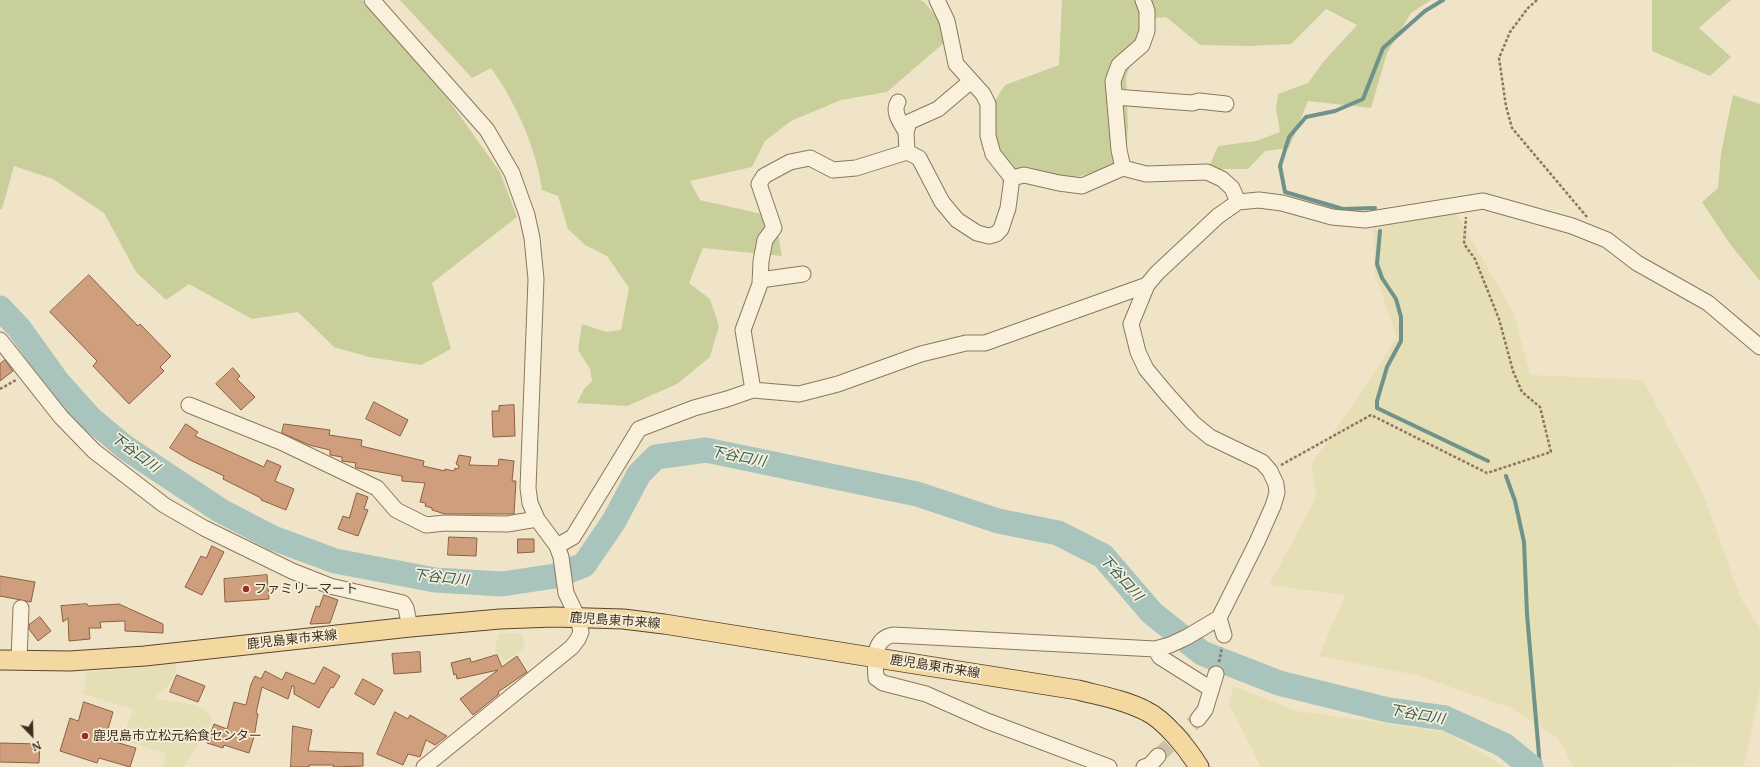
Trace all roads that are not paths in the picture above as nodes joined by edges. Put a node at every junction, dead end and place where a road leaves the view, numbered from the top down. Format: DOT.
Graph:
graph roads {
  1 [pos="372,0"];
  2 [pos="937,0"];
  3 [pos="1143,0"];
  4 [pos="971,80"];
  5 [pos="1115,97"];
  6 [pos="898,102"];
  7 [pos="1226,104"];
  8 [pos="906,132"];
  9 [pos="906,152"];
  10 [pos="1124,168"];
  11 [pos="1012,178"];
  12 [pos="1238,202"];
  13 [pos="803,274"];
  14 [pos="760,280"];
  15 [pos="1148,284"];
  16 [pos="0,340"];
  17 [pos="1760,347"];
  18 [pos="752,390"];
  19 [pos="189,405"];
  20 [pos="537,519"];
  21 [pos="559,552"];
  22 [pos="21,608"];
  23 [pos="578,618"];
  24 [pos="1219,618"];
  25 [pos="410,627"];
  26 [pos="1224,635"];
  27 [pos="1155,649"];
  28 [pos="875,658"];
  29 [pos="0,660"];
  30 [pos="19,660"];
  31 [pos="1216,674"];
  32 [pos="1211,689"];
  33 [pos="1198,719"];
  34 [pos="1158,756"];
  35 [pos="424,767"];
  36 [pos="1108,767"];
  37 [pos="1144,767"];
  38 [pos="1199,767"];
  1 -- 20 [label="street"];
  2 -- 4 [label="street"];
  3 -- 5 [label="street"];
  4 -- 8 [label="street"];
  4 -- 11 [label="street"];
  5 -- 7 [label="street"];
  5 -- 10 [label="street"];
  6 -- 8 [label="street"];
  8 -- 9 [label="street"];
  9 -- 11 [label="street"];
  9 -- 14 [label="street"];
  10 -- 11 [label="street"];
  10 -- 12 [label="street"];
  12 -- 15 [label="street"];
  12 -- 17 [label="street"];
  13 -- 14 [label="street"];
  14 -- 18 [label="street"];
  15 -- 18 [label="street"];
  15 -- 24 [label="street"];
  16 -- 25 [label="street"];
  18 -- 21 [label="street"];
  19 -- 20 [label="street"];
  20 -- 21 [label="street"];
  21 -- 23 [label="street"];
  22 -- 30 [label="street"];
  23 -- 25 [label="main road, 鹿児島東市来線"];
  23 -- 28 [label="main road, 鹿児島東市来線"];
  23 -- 35 [label="street"];
  24 -- 26 [label="street"];
  24 -- 27 [label="street"];
  25 -- 30 [label="main road, 鹿児島東市来線"];
  27 -- 28 [label="street"];
  27 -- 32 [label="street"];
  28 -- 36 [label="street"];
  28 -- 38 [label="main road, 鹿児島東市来線"];
  29 -- 30 [label="main road, 鹿児島東市来線"];
  31 -- 32 [label="street"];
  32 -- 33 [label="street"];
  34 -- 37 [label="street"];
}
